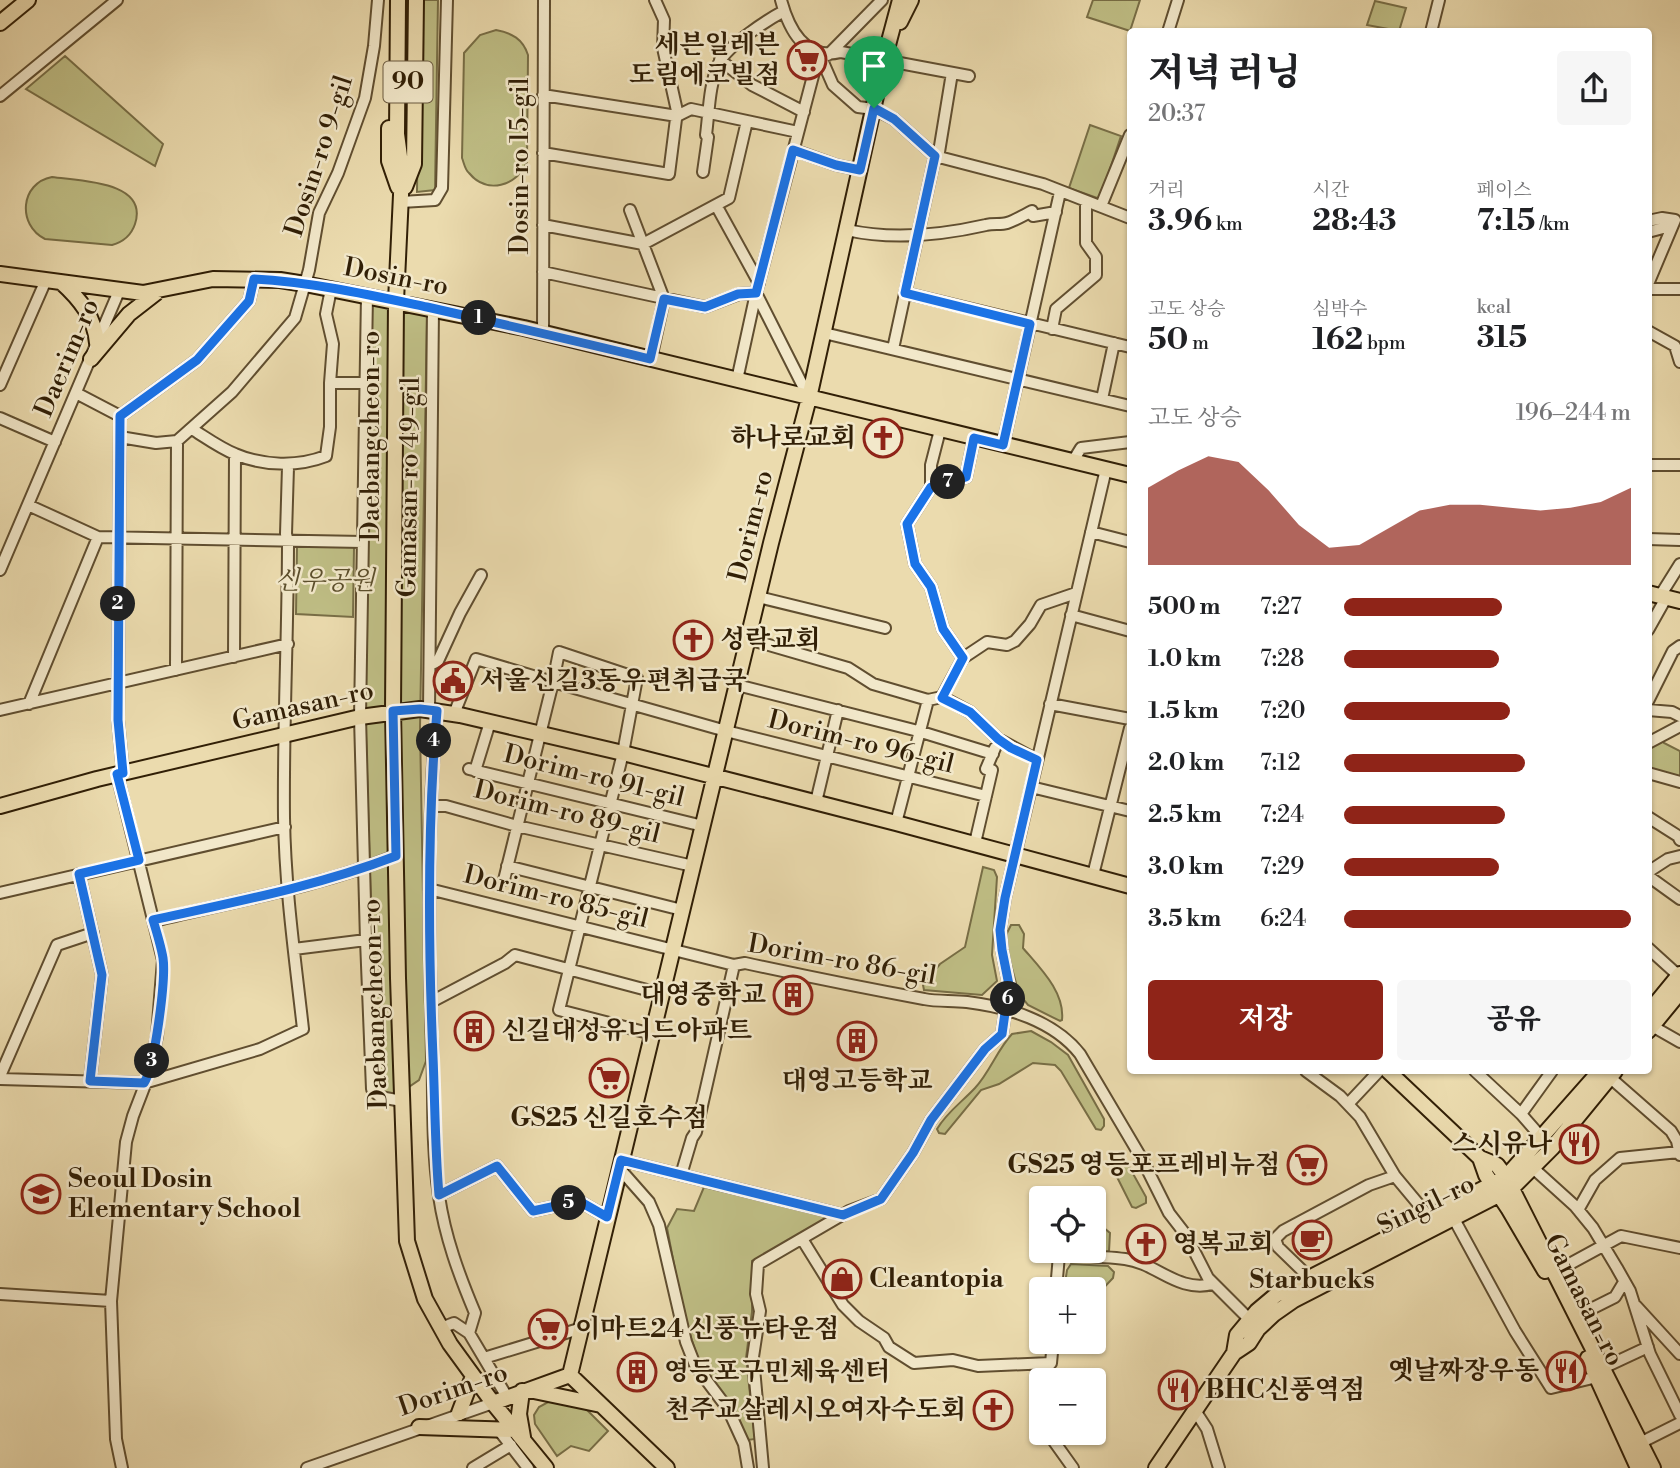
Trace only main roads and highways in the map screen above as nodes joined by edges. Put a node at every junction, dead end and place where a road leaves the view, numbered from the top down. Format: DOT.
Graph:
graph roads {
  1 [pos="28,0"];
  2 [pos="393,0"];
  3 [pos="398,0"];
  4 [pos="409,0"];
  5 [pos="416,0"];
  6 [pos="888,0"];
  7 [pos="900,0"];
  8 [pos="911,0"];
  9 [pos="0,23"];
  10 [pos="890,42"];
  11 [pos="401,164"];
  12 [pos="401,198"];
  13 [pos="0,274"];
  14 [pos="61,282"];
  15 [pos="158,291"];
  16 [pos="396,301"];
  17 [pos="97,343"];
  18 [pos="91,359"];
  19 [pos="809,398"];
  20 [pos="1127,474"];
  21 [pos="393,711"];
  22 [pos="715,776"];
  23 [pos="0,806"];
  24 [pos="1127,885"];
  25 [pos="1679,975"];
  26 [pos="1680,992"];
  27 [pos="1652,1020"];
  28 [pos="1652,1021"];
  29 [pos="1391,1074"];
  30 [pos="1605,1074"];
  31 [pos="1605,1074"];
  32 [pos="1503,1186"];
  33 [pos="1254,1324"];
  34 [pos="1602,1373"];
  35 [pos="474,1376"];
  36 [pos="570,1376"];
  37 [pos="525,1390"];
  38 [pos="500,1400"];
  39 [pos="602,1405"];
  40 [pos="455,1414"];
  41 [pos="419,1427"];
  42 [pos="514,1430"];
  43 [pos="517,1443"];
  44 [pos="546,1468"];
  45 [pos="667,1468"];
  46 [pos="1156,1468"];
  47 [pos="1638,1468"];
  48 [pos="1653,1468"];
  1 -- 9 [label="main road"];
  2 -- 12 [label="main road"];
  3 -- 11 [label="main road, Daebangcheon-ro / 90"];
  4 -- 11 [label="main road, Daebangcheon-ro / 90"];
  5 -- 12 [label="main road"];
  6 -- 10 [label="main road"];
  7 -- 10 [label="main road, Dorim-ro"];
  8 -- 10 [label="main road"];
  10 -- 19 [label="main road, Dorim-ro"];
  11 -- 12 [label="main road, Daebangcheon-ro / 90"];
  12 -- 16 [label="main road, Daebangcheon-ro / 90"];
  13 -- 14 [label="main road, Dosin-ro"];
  14 -- 15 [label="main road, Dosin-ro"];
  14 -- 17 [label="main road"];
  15 -- 16 [label="main road, Dosin-ro"];
  15 -- 18 [label="main road"];
  16 -- 19 [label="main road, Dosin-ro"];
  16 -- 21 [label="main road, Daebangcheon-ro / 90"];
  19 -- 20 [label="main road, Dosin-ro"];
  19 -- 22 [label="main road, Dorim-ro"];
  21 -- 22 [label="main road, Gamasan-ro"];
  21 -- 23 [label="main road, Gamasan-ro"];
  21 -- 35 [label="main road, Daebangcheon-ro / 90"];
  22 -- 24 [label="main road, Gamasan-ro"];
  22 -- 36 [label="main road, Dorim-ro"];
  25 -- 27 [label="main road"];
  26 -- 28 [label="main road"];
  29 -- 32 [label="main road, Gamasan-ro"];
  30 -- 32 [label="main road, Singil-ro"];
  31 -- 32 [label="main road, Singil-ro"];
  32 -- 33 [label="main road, Singil-ro"];
  32 -- 33 [label="main road, Singil-ro"];
  32 -- 34 [label="main road, Gamasan-ro"];
  32 -- 34 [label="main road, Gamasan-ro"];
  33 -- 46 [label="main road, Singil-ro"];
  34 -- 47 [label="main road, Gamasan-ro"];
  34 -- 48 [label="main road, Gamasan-ro"];
  35 -- 38 [label="main road, Daebangcheon-ro / 90"];
  35 -- 40 [label="main road"];
  36 -- 37 [label="main road, Dorim-ro"];
  36 -- 39 [label="main road"];
  37 -- 38 [label="main road, Dorim-ro"];
  37 -- 39 [label="main road"];
  37 -- 43 [label="main road"];
  38 -- 42 [label="main road, Daebangcheon-ro"];
  39 -- 45 [label="main road"];
  41 -- 42 [label="main road"];
  42 -- 43 [label="main road, Daebangcheon-ro"];
  43 -- 44 [label="main road, Daebangcheon-ro"];
}
